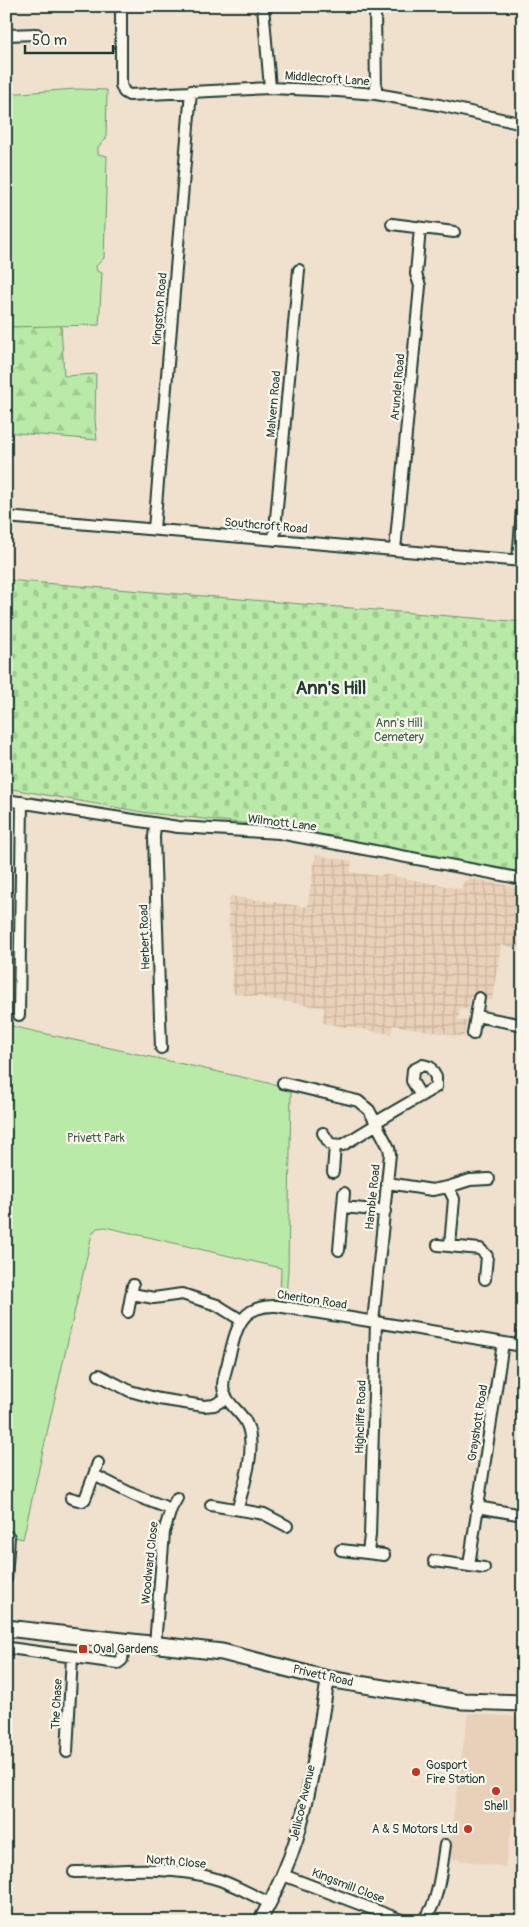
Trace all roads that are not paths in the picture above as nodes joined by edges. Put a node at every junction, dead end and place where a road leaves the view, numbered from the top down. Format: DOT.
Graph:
graph roads {
  1 [pos="121,6"];
  2 [pos="264,6"];
  3 [pos="375,6"];
  4 [pos="37,34"];
  5 [pos="6,35"];
  6 [pos="270,88"];
  7 [pos="191,91"];
  8 [pos="376,94"];
  9 [pos="523,124"];
  10 [pos="392,224"];
  11 [pos="420,228"];
  12 [pos="454,232"];
  13 [pos="299,270"];
  14 [pos="523,496"];
  15 [pos="6,517"];
  16 [pos="154,529"];
  17 [pos="274,540"];
  18 [pos="395,550"];
  19 [pos="520,561"];
  20 [pos="6,800"];
  21 [pos="22,802"];
  22 [pos="155,825"];
  23 [pos="523,879"];
  24 [pos="479,998"];
  25 [pos="19,1015"];
  26 [pos="476,1016"];
  27 [pos="523,1025"];
  28 [pos="473,1034"];
  29 [pos="161,1048"];
  30 [pos="283,1083"];
  31 [pos="421,1096"];
  32 [pos="377,1123"];
  33 [pos="323,1133"];
  34 [pos="336,1145"];
  35 [pos="333,1172"];
  36 [pos="489,1180"];
  37 [pos="388,1183"];
  38 [pos="448,1187"];
  39 [pos="344,1193"];
  40 [pos="343,1206"];
  41 [pos="385,1211"];
  42 [pos="438,1245"];
  43 [pos="450,1246"];
  44 [pos="339,1250"];
  45 [pos="485,1279"];
  46 [pos="128,1312"];
  47 [pos="241,1320"];
  48 [pos="374,1322"];
  49 [pos="523,1329"];
  50 [pos="503,1343"];
  51 [pos="522,1346"];
  52 [pos="99,1375"];
  53 [pos="227,1398"];
  54 [pos="98,1463"];
  55 [pos="94,1475"];
  56 [pos="71,1498"];
  57 [pos="177,1498"];
  58 [pos="211,1504"];
  59 [pos="477,1506"];
  60 [pos="238,1508"];
  61 [pos="171,1509"];
  62 [pos="523,1514"];
  63 [pos="287,1526"];
  64 [pos="9,1537"];
  65 [pos="341,1550"];
  66 [pos="368,1553"];
  67 [pos="384,1555"];
  68 [pos="434,1561"];
  69 [pos="469,1565"];
  70 [pos="484,1568"];
  71 [pos="6,1579"];
  72 [pos="6,1628"];
  73 [pos="124,1642"];
  74 [pos="155,1644"];
  75 [pos="9,1648"];
  76 [pos="72,1657"];
  77 [pos="328,1679"];
  78 [pos="523,1703"];
  79 [pos="66,1752"];
  80 [pos="445,1845"];
  81 [pos="74,1872"];
  82 [pos="283,1875"];
  83 [pos="270,1903"];
  84 [pos="260,1921"];
  85 [pos="404,1921"];
  86 [pos="421,1921"];
  1 -- 7 [label="street, Middlecroft Lane"];
  2 -- 6 [label="street"];
  3 -- 8 [label="street"];
  4 -- 5 [label="street"];
  6 -- 7 [label="street, Middlecroft Lane"];
  6 -- 8 [label="street, Middlecroft Lane"];
  7 -- 16 [label="street, Kingston Road"];
  8 -- 9 [label="street, Middlecroft Lane"];
  10 -- 11 [label="street"];
  11 -- 12 [label="street"];
  11 -- 18 [label="street, Arundel Road"];
  13 -- 17 [label="street, Malvern Road"];
  14 -- 19 [label="street"];
  15 -- 16 [label="street, Southcroft Road"];
  16 -- 17 [label="street, Southcroft Road"];
  17 -- 18 [label="street, Southcroft Road"];
  18 -- 19 [label="street, Southcroft Road"];
  20 -- 21 [label="street, Wilmott Lane"];
  21 -- 22 [label="street, Wilmott Lane"];
  21 -- 25 [label="street"];
  22 -- 23 [label="street, Wilmott Lane"];
  22 -- 29 [label="street, Herbert Road"];
  24 -- 26 [label="street"];
  26 -- 27 [label="street"];
  26 -- 28 [label="street"];
  30 -- 32 [label="street, Hamble Road"];
  31 -- 32 [label="street"];
  32 -- 34 [label="street"];
  32 -- 37 [label="street, Hamble Road"];
  33 -- 34 [label="street"];
  34 -- 35 [label="street"];
  36 -- 38 [label="street"];
  37 -- 38 [label="street"];
  37 -- 41 [label="street, Hamble Road"];
  38 -- 43 [label="street"];
  39 -- 40 [label="street"];
  40 -- 41 [label="street"];
  40 -- 44 [label="street"];
  41 -- 48 [label="street, Hamble Road"];
  42 -- 43 [label="street"];
  43 -- 45 [label="street"];
  46 -- 47 [label="street"];
  47 -- 48 [label="street, Cheriton Road"];
  47 -- 53 [label="street"];
  48 -- 50 [label="street, Cheriton Road"];
  48 -- 66 [label="street, Highcliffe Road"];
  49 -- 51 [label="street"];
  50 -- 51 [label="street, Cheriton Road"];
  50 -- 59 [label="street, Grayshott Road"];
  52 -- 53 [label="street"];
  53 -- 60 [label="street"];
  54 -- 55 [label="street"];
  55 -- 56 [label="street"];
  55 -- 61 [label="street, Woodward Close"];
  57 -- 61 [label="street"];
  58 -- 60 [label="street"];
  59 -- 62 [label="street"];
  59 -- 69 [label="street, Grayshott Road"];
  60 -- 63 [label="street"];
  61 -- 74 [label="street, Woodward Close"];
  64 -- 71 [label="street"];
  65 -- 66 [label="street"];
  66 -- 67 [label="street"];
  68 -- 69 [label="street"];
  69 -- 70 [label="street"];
  72 -- 73 [label="main road, Privett Road"];
  73 -- 74 [label="main road, Privett Road"];
  73 -- 76 [label="street"];
  74 -- 77 [label="main road, Privett Road"];
  75 -- 76 [label="street"];
  76 -- 79 [label="street, The Chase"];
  77 -- 78 [label="main road, Privett Road"];
  77 -- 82 [label="street, Jellicoe Avenue"];
  80 -- 86 [label="street"];
  81 -- 83 [label="street, North Close"];
  82 -- 83 [label="street, Jellicoe Avenue"];
  82 -- 85 [label="street, Kingsmill Close"];
  83 -- 84 [label="street, Jellicoe Avenue"];
}
